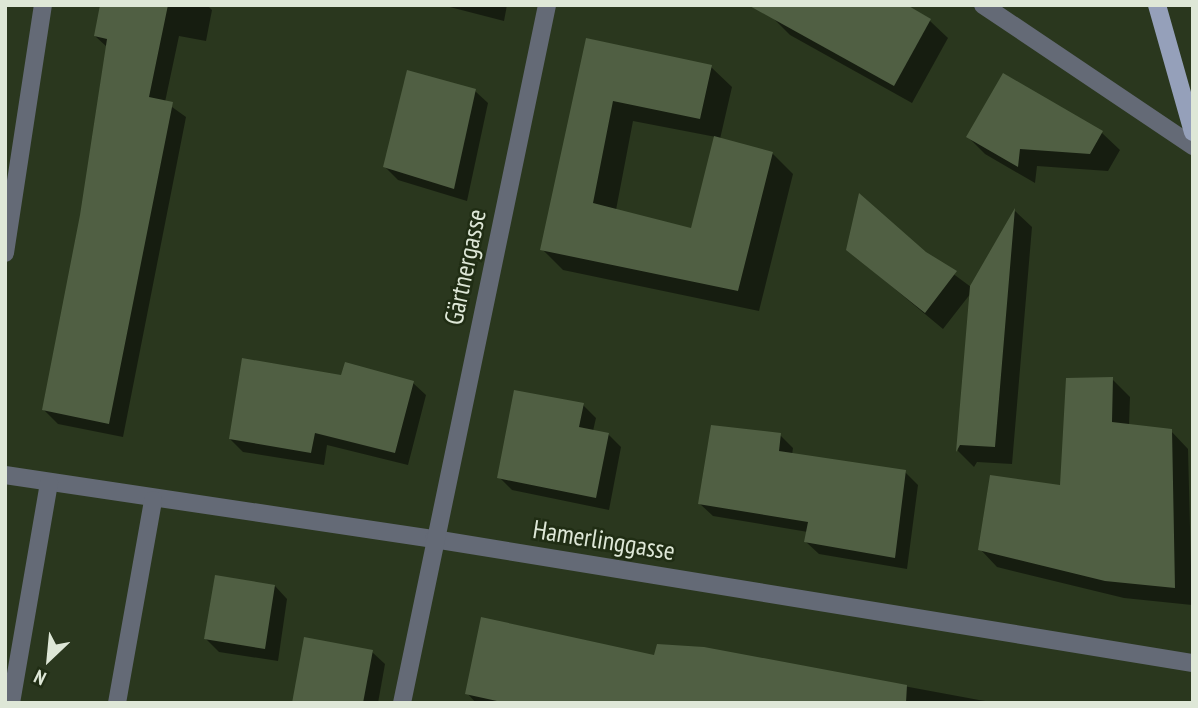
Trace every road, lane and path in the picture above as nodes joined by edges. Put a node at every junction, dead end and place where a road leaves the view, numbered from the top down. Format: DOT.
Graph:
graph roads {
  1 [pos="43,5"];
  2 [pos="547,5"];
  3 [pos="983,5"];
  4 [pos="1157,5"];
  5 [pos="1193,132"];
  6 [pos="1193,146"];
  7 [pos="5,253"];
  8 [pos="5,475"];
  9 [pos="49,482"];
  10 [pos="153,500"];
  11 [pos="434,539"];
  12 [pos="1193,663"];
  13 [pos="11,703"];
  14 [pos="117,703"];
  15 [pos="401,703"];
  1 -- 7 [label="street"];
  2 -- 11 [label="street, Gärtnergasse"];
  3 -- 6 [label="street"];
  4 -- 5 [label="main road"];
  8 -- 9 [label="street, Hamerlinggasse"];
  9 -- 10 [label="street, Hamerlinggasse"];
  9 -- 13 [label="street"];
  10 -- 11 [label="street, Hamerlinggasse"];
  10 -- 14 [label="street"];
  11 -- 12 [label="street, Hamerlinggasse"];
  11 -- 15 [label="street, Gärtnergasse"];
}
